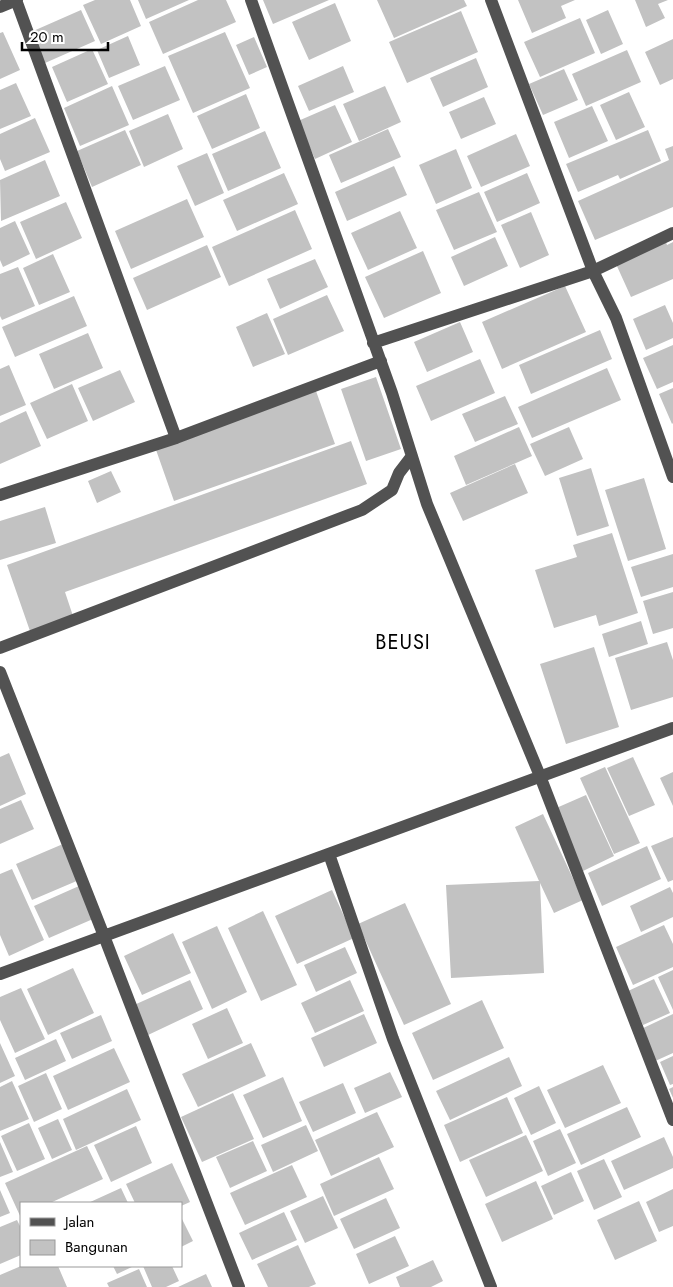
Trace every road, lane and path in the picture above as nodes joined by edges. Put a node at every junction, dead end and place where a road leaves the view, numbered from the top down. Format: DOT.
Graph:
graph roads {
  1 [pos="16,0"];
  2 [pos="251,0"];
  3 [pos="491,0"];
  4 [pos="0,7"];
  5 [pos="673,233"];
  6 [pos="594,271"];
  7 [pos="373,343"];
  8 [pos="381,361"];
  9 [pos="176,438"];
  10 [pos="412,456"];
  11 [pos="673,478"];
  12 [pos="0,495"];
  13 [pos="0,648"];
  14 [pos="0,672"];
  15 [pos="673,728"];
  16 [pos="540,776"];
  17 [pos="329,854"];
  18 [pos="104,936"];
  19 [pos="0,974"];
  20 [pos="673,1120"];
  21 [pos="239,1287"];
  22 [pos="491,1287"];
  1 -- 4 [label="street"];
  1 -- 9 [label="street"];
  2 -- 7 [label="street"];
  3 -- 6 [label="street"];
  5 -- 6 [label="street"];
  6 -- 7 [label="street"];
  6 -- 11 [label="street"];
  7 -- 8 [label="street"];
  8 -- 9 [label="street"];
  8 -- 10 [label="street"];
  9 -- 12 [label="street"];
  10 -- 13 [label="street"];
  10 -- 16 [label="street"];
  14 -- 18 [label="street"];
  15 -- 16 [label="street"];
  16 -- 17 [label="street"];
  16 -- 20 [label="street"];
  17 -- 18 [label="street"];
  17 -- 22 [label="street"];
  18 -- 19 [label="street"];
  18 -- 21 [label="street"];
}
